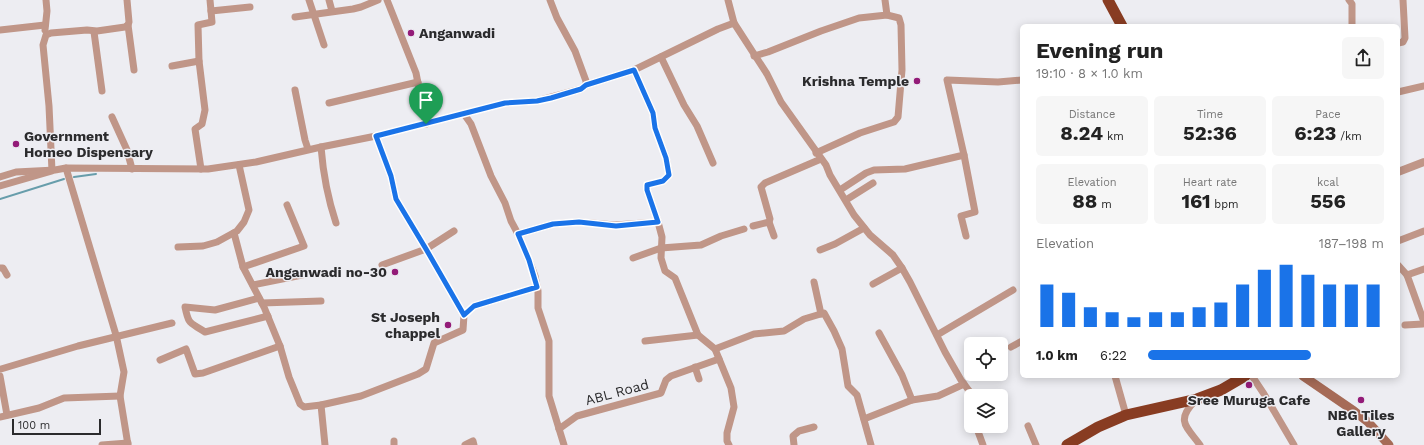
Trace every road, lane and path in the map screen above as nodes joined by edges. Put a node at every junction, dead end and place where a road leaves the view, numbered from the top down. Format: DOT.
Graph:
graph roads {
  1 [pos="46,0"];
  2 [pos="127,0"];
  3 [pos="210,0"];
  4 [pos="309,0"];
  5 [pos="328,0"];
  6 [pos="378,0"];
  7 [pos="388,0"];
  8 [pos="550,0"];
  9 [pos="728,0"];
  10 [pos="885,0"];
  11 [pos="1108,0"];
  12 [pos="1349,0"];
  13 [pos="1403,0"];
  14 [pos="250,7"];
  15 [pos="211,11"];
  16 [pos="332,12"];
  17 [pos="314,14"];
  18 [pos="887,15"];
  19 [pos="295,17"];
  20 [pos="734,23"];
  21 [pos="1121,24"];
  22 [pos="1352,24"];
  23 [pos="45,25"];
  24 [pos="128,25"];
  25 [pos="0,30"];
  26 [pos="94,32"];
  27 [pos="44,39"];
  28 [pos="1400,43"];
  29 [pos="324,45"];
  30 [pos="754,56"];
  31 [pos="661,58"];
  32 [pos="199,61"];
  33 [pos="172,66"];
  34 [pos="134,70"];
  35 [pos="634,70"];
  36 [pos="1020,80"];
  37 [pos="418,82"];
  38 [pos="586,85"];
  39 [pos="1424,86"];
  40 [pos="295,90"];
  41 [pos="102,91"];
  42 [pos="1400,92"];
  43 [pos="329,103"];
  44 [pos="464,114"];
  45 [pos="112,117"];
  46 [pos="426,124"];
  47 [pos="376,136"];
  48 [pos="321,146"];
  49 [pos="308,150"];
  50 [pos="964,155"];
  51 [pos="818,156"];
  52 [pos="1424,162"];
  53 [pos="713,163"];
  54 [pos="240,165"];
  55 [pos="66,168"];
  56 [pos="132,169"];
  57 [pos="201,169"];
  58 [pos="52,171"];
  59 [pos="1400,171"];
  60 [pos="0,177"];
  61 [pos="873,183"];
  62 [pos="0,186"];
  63 [pos="840,190"];
  64 [pos="846,200"];
  65 [pos="286,206"];
  66 [pos="658,222"];
  67 [pos="769,222"];
  68 [pos="336,223"];
  69 [pos="754,226"];
  70 [pos="864,228"];
  71 [pos="744,229"];
  72 [pos="454,231"];
  73 [pos="1424,231"];
  74 [pos="234,233"];
  75 [pos="518,234"];
  76 [pos="774,236"];
  77 [pos="966,236"];
  78 [pos="1400,240"];
  79 [pos="178,247"];
  80 [pos="661,248"];
  81 [pos="426,249"];
  82 [pos="820,250"];
  83 [pos="633,258"];
  84 [pos="382,265"];
  85 [pos="243,267"];
  86 [pos="1400,267"];
  87 [pos="0,268"];
  88 [pos="902,268"];
  89 [pos="1424,269"];
  90 [pos="7,275"];
  91 [pos="302,275"];
  92 [pos="1408,275"];
  93 [pos="814,282"];
  94 [pos="873,284"];
  95 [pos="253,285"];
  96 [pos="537,287"];
  97 [pos="1013,290"];
  98 [pos="261,300"];
  99 [pos="321,301"];
  100 [pos="821,314"];
  101 [pos="464,315"];
  102 [pos="268,316"];
  103 [pos="172,323"];
  104 [pos="1405,325"];
  105 [pos="879,333"];
  106 [pos="698,334"];
  107 [pos="937,334"];
  108 [pos="116,335"];
  109 [pos="645,341"];
  110 [pos="1020,343"];
  111 [pos="280,346"];
  112 [pos="1011,347"];
  113 [pos="715,349"];
  114 [pos="719,359"];
  115 [pos="160,360"];
  116 [pos="695,367"];
  117 [pos="1,372"];
  118 [pos="1116,378"];
  119 [pos="1241,378"];
  120 [pos="1253,378"];
  121 [pos="1306,378"];
  122 [pos="699,379"];
  123 [pos="964,384"];
  124 [pos="968,389"];
  125 [pos="120,396"];
  126 [pos="1197,399"];
  127 [pos="912,400"];
  128 [pos="321,406"];
  129 [pos="1126,415"];
  130 [pos="4,416"];
  131 [pos="864,419"];
  132 [pos="1028,426"];
  133 [pos="814,427"];
  134 [pos="559,429"];
  135 [pos="979,433"];
  136 [pos="128,444"];
  137 [pos="102,445"];
  138 [pos="325,445"];
  139 [pos="465,445"];
  140 [pos="474,445"];
  141 [pos="564,445"];
  142 [pos="729,445"];
  143 [pos="794,445"];
  144 [pos="872,445"];
  145 [pos="983,445"];
  146 [pos="1036,445"];
  147 [pos="1067,445"];
  148 [pos="1200,445"];
  149 [pos="1294,445"];
  150 [pos="1389,445"];
  1 -- 23 [label="street"];
  2 -- 24 [label="street"];
  3 -- 15 [label="street"];
  4 -- 17 [label="street"];
  5 -- 16 [label="street"];
  6 -- 16 [label="street"];
  7 -- 37 [label="street"];
  8 -- 38 [label="street"];
  9 -- 20 [label="street"];
  10 -- 18 [label="street"];
  11 -- 21 [label="highway"];
  12 -- 22 [label="street"];
  13 -- 28 [label="street"];
  14 -- 15 [label="street"];
  15 -- 32 [label="street"];
  16 -- 17 [label="street"];
  17 -- 19 [label="street"];
  17 -- 29 [label="street"];
  18 -- 30 [label="street"];
  18 -- 51 [label="street"];
  20 -- 30 [label="street"];
  20 -- 31 [label="street"];
  23 -- 25 [label="street"];
  23 -- 27 [label="street"];
  24 -- 26 [label="street"];
  24 -- 34 [label="street"];
  26 -- 27 [label="street"];
  26 -- 41 [label="street"];
  27 -- 58 [label="street"];
  30 -- 51 [label="street"];
  31 -- 35 [label="street"];
  31 -- 53 [label="street"];
  32 -- 33 [label="street"];
  32 -- 57 [label="street"];
  35 -- 38 [label="street"];
  35 -- 66 [label="street"];
  36 -- 50 [label="street"];
  37 -- 43 [label="street"];
  37 -- 46 [label="street"];
  38 -- 44 [label="street"];
  39 -- 42 [label="street"];
  40 -- 49 [label="street"];
  44 -- 46 [label="street"];
  44 -- 75 [label="street"];
  45 -- 56 [label="street"];
  46 -- 47 [label="street"];
  47 -- 48 [label="street"];
  47 -- 81 [label="street"];
  48 -- 49 [label="street"];
  48 -- 68 [label="street"];
  49 -- 54 [label="street"];
  50 -- 63 [label="street"];
  50 -- 77 [label="street"];
  51 -- 63 [label="street"];
  51 -- 67 [label="street"];
  52 -- 59 [label="street"];
  54 -- 57 [label="street"];
  54 -- 74 [label="street"];
  55 -- 56 [label="street"];
  55 -- 58 [label="street"];
  55 -- 108 [label="street"];
  56 -- 57 [label="street"];
  58 -- 60 [label="street"];
  58 -- 62 [label="street"];
  61 -- 64 [label="street"];
  63 -- 64 [label="street"];
  64 -- 70 [label="street"];
  65 -- 85 [label="street"];
  66 -- 75 [label="street"];
  66 -- 80 [label="street"];
  67 -- 69 [label="street"];
  67 -- 76 [label="street"];
  70 -- 82 [label="street"];
  70 -- 88 [label="street"];
  71 -- 80 [label="street"];
  72 -- 81 [label="street"];
  73 -- 78 [label="street"];
  74 -- 79 [label="street"];
  74 -- 85 [label="street"];
  75 -- 96 [label="street"];
  80 -- 83 [label="street"];
  80 -- 106 [label="street"];
  81 -- 84 [label="street"];
  81 -- 101 [label="street"];
  85 -- 95 [label="street"];
  86 -- 92 [label="street"];
  87 -- 90 [label="street"];
  88 -- 94 [label="street"];
  88 -- 107 [label="street"];
  89 -- 92 [label="street"];
  91 -- 95 [label="street"];
  92 -- 104 [label="street"];
  93 -- 100 [label="street"];
  95 -- 98 [label="street"];
  96 -- 101 [label="street"];
  96 -- 134 [label="street"];
  97 -- 107 [label="street"];
  98 -- 99 [label="street"];
  98 -- 102 [label="street"];
  98 -- 102 [label="street"];
  100 -- 113 [label="street"];
  100 -- 131 [label="street"];
  101 -- 128 [label="street"];
  102 -- 111 [label="street"];
  103 -- 108 [label="street"];
  105 -- 127 [label="street"];
  106 -- 109 [label="street"];
  106 -- 113 [label="street"];
  107 -- 123 [label="street"];
  108 -- 117 [label="street"];
  108 -- 125 [label="street"];
  110 -- 112 [label="street"];
  111 -- 115 [label="street"];
  111 -- 128 [label="street"];
  113 -- 114 [label="street"];
  114 -- 116 [label="street, ABL Road"];
  114 -- 142 [label="street"];
  116 -- 122 [label="street"];
  116 -- 134 [label="street, ABL Road"];
  117 -- 130 [label="street"];
  118 -- 129 [label="street"];
  119 -- 126 [label="highway"];
  120 -- 149 [label="street"];
  121 -- 150 [label="main road"];
  123 -- 124 [label="street"];
  123 -- 127 [label="street"];
  125 -- 130 [label="street"];
  125 -- 136 [label="street"];
  126 -- 129 [label="highway"];
  126 -- 148 [label="street"];
  127 -- 131 [label="street"];
  128 -- 138 [label="street"];
  129 -- 147 [label="highway"];
  131 -- 144 [label="street"];
  132 -- 146 [label="street"];
  133 -- 143 [label="street"];
  134 -- 141 [label="street"];
  135 -- 145 [label="street"];
  136 -- 137 [label="street"];
  139 -- 140 [label="street"];
}
